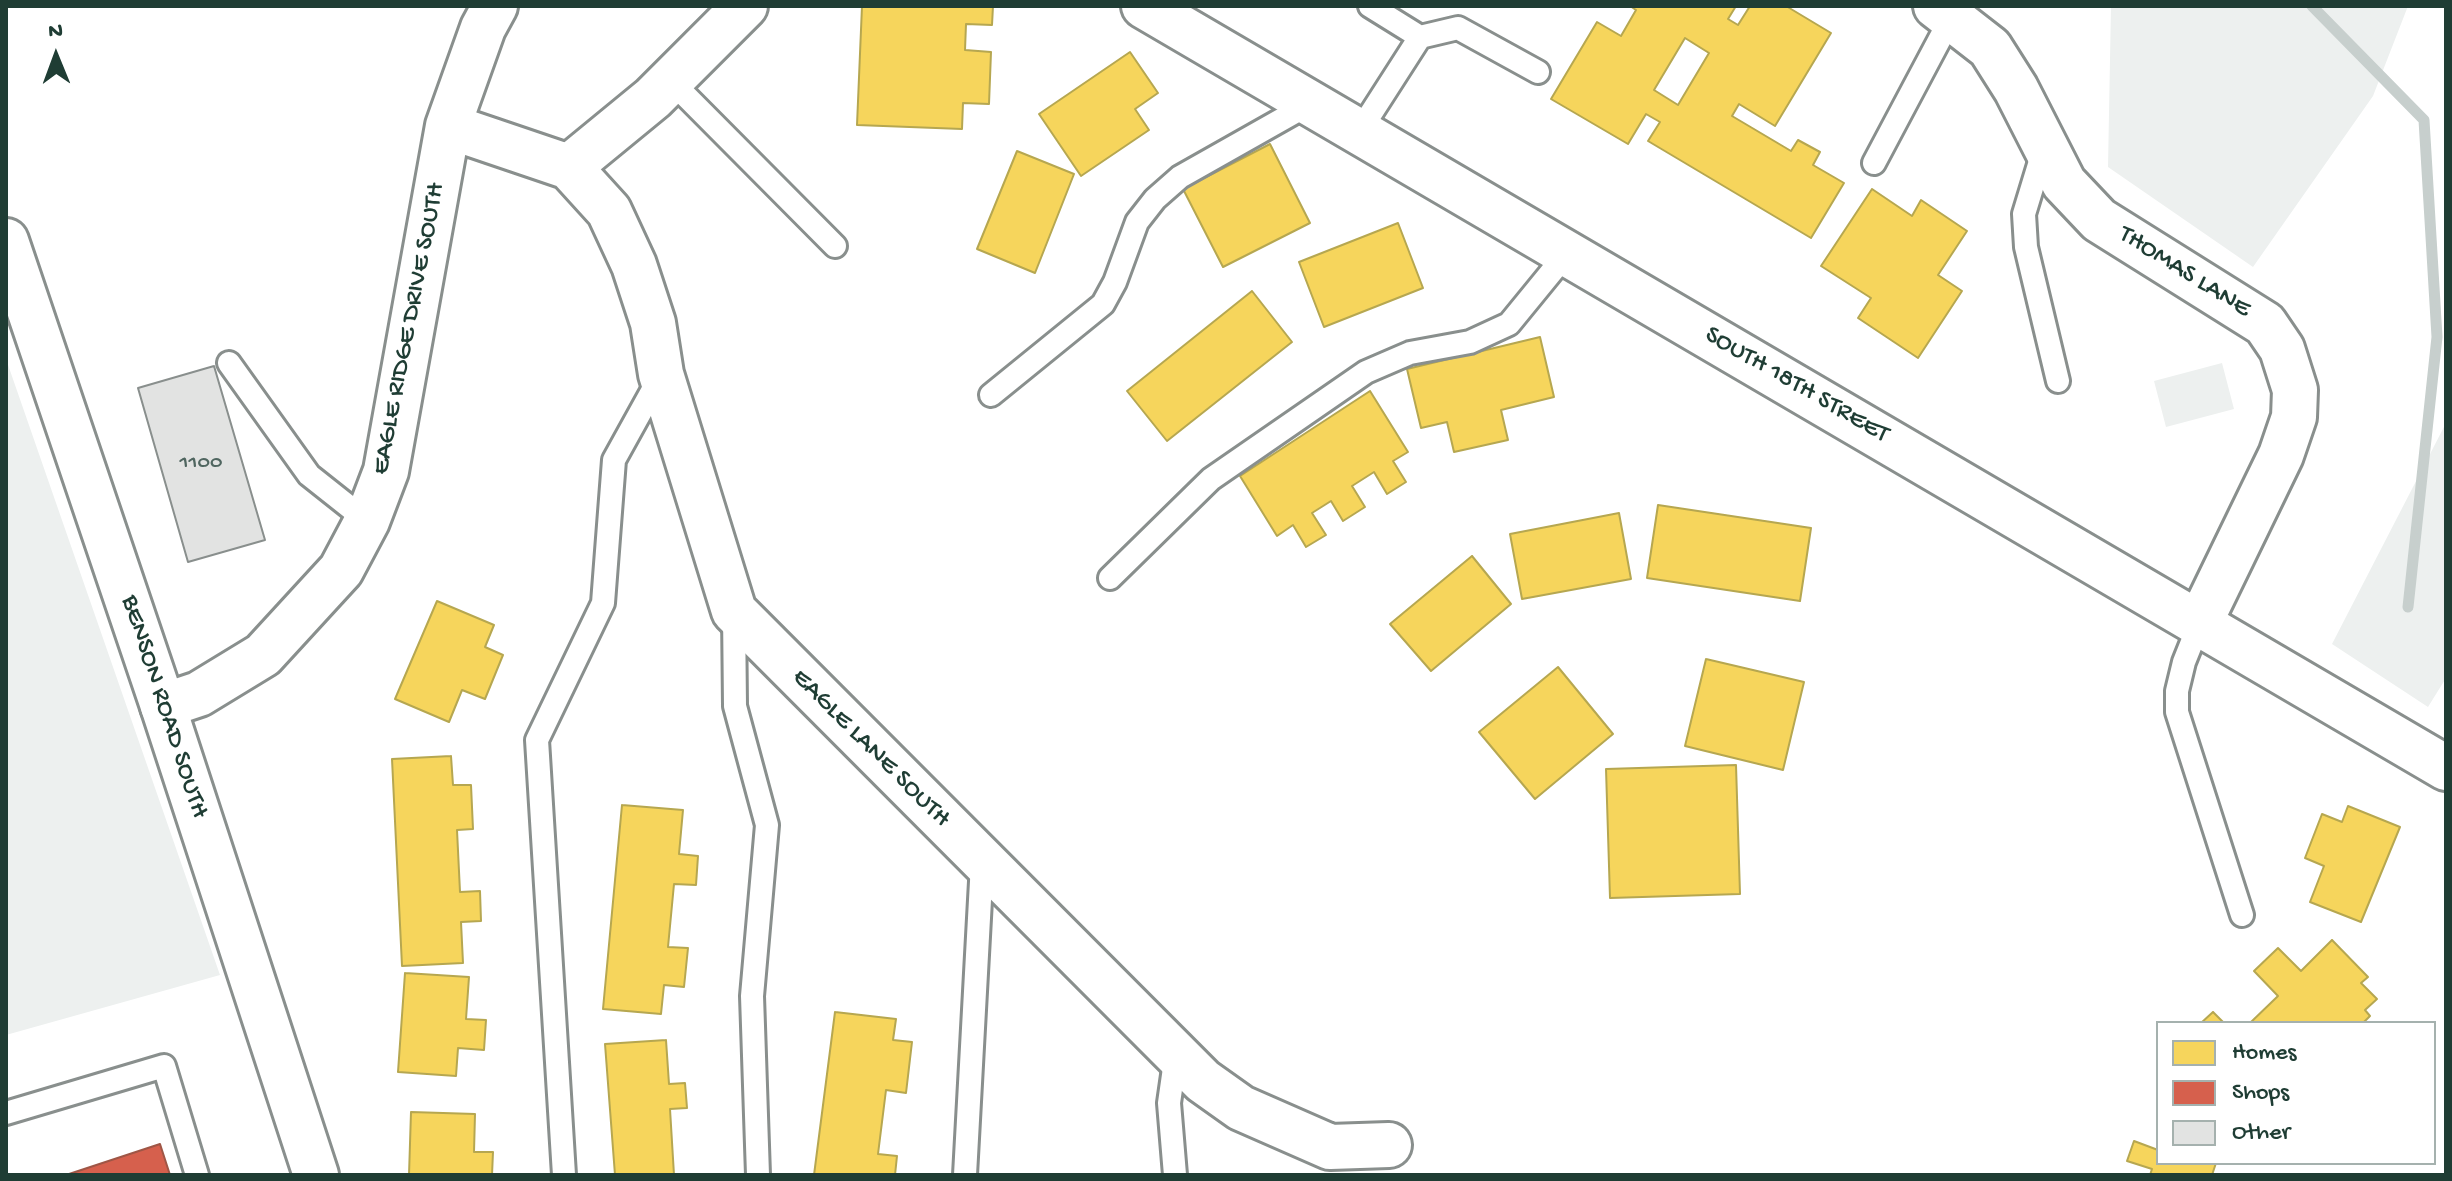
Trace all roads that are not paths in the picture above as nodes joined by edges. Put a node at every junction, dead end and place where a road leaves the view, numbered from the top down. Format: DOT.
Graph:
graph roads {
  1 [pos="495,6"];
  2 [pos="745,6"];
  3 [pos="1144,6"];
  4 [pos="1370,6"];
  5 [pos="1943,12"];
  6 [pos="1420,37"];
  7 [pos="1538,72"];
  8 [pos="671,81"];
  9 [pos="1311,103"];
  10 [pos="448,126"];
  11 [pos="1359,132"];
  12 [pos="2045,144"];
  13 [pos="1874,163"];
  14 [pos="569,167"];
  15 [pos="6,241"];
  16 [pos="835,246"];
  17 [pos="1567,253"];
  18 [pos="229,363"];
  19 [pos="661,374"];
  20 [pos="2058,381"];
  21 [pos="991,395"];
  22 [pos="367,521"];
  23 [pos="1110,578"];
  24 [pos="734,611"];
  25 [pos="2200,622"];
  26 [pos="163,706"];
  27 [pos="2446,768"];
  28 [pos="982,863"];
  29 [pos="2242,915"];
  30 [pos="1176,1054"];
  31 [pos="6,1113"];
  32 [pos="1389,1145"];
  33 [pos="197,1175"];
  34 [pos="316,1175"];
  35 [pos="564,1175"];
  36 [pos="758,1175"];
  37 [pos="965,1175"];
  38 [pos="1175,1175"];
  1 -- 10 [label="street, EAGLE RIDGE DRIVE SOUTH"];
  2 -- 8 [label="street"];
  3 -- 9 [label="street, SOUTH 18TH STREET"];
  4 -- 6 [label="lane"];
  5 -- 12 [label="street, THOMAS LANE"];
  5 -- 13 [label="lane"];
  6 -- 7 [label="lane"];
  6 -- 11 [label="lane"];
  8 -- 14 [label="street"];
  8 -- 16 [label="lane"];
  9 -- 11 [label="street, SOUTH 18TH STREET"];
  9 -- 21 [label="lane"];
  10 -- 14 [label="street, EAGLE LANE SOUTH"];
  10 -- 22 [label="street, EAGLE RIDGE DRIVE SOUTH"];
  11 -- 17 [label="street, SOUTH 18TH STREET"];
  12 -- 20 [label="lane"];
  12 -- 25 [label="street, THOMAS LANE"];
  14 -- 19 [label="street, EAGLE LANE SOUTH"];
  15 -- 26 [label="street, BENSON ROAD SOUTH"];
  17 -- 23 [label="lane"];
  17 -- 25 [label="street, SOUTH 18TH STREET"];
  18 -- 22 [label="lane"];
  19 -- 24 [label="street, EAGLE LANE SOUTH"];
  19 -- 35 [label="lane"];
  22 -- 26 [label="street, EAGLE RIDGE DRIVE SOUTH"];
  24 -- 28 [label="street, EAGLE LANE SOUTH"];
  24 -- 36 [label="lane"];
  25 -- 27 [label="street, SOUTH 18TH STREET"];
  25 -- 29 [label="lane"];
  26 -- 34 [label="street, BENSON ROAD SOUTH"];
  28 -- 30 [label="street, EAGLE LANE SOUTH"];
  28 -- 37 [label="lane"];
  30 -- 32 [label="street, EAGLE LANE SOUTH"];
  30 -- 38 [label="lane"];
  31 -- 33 [label="lane"];
}
